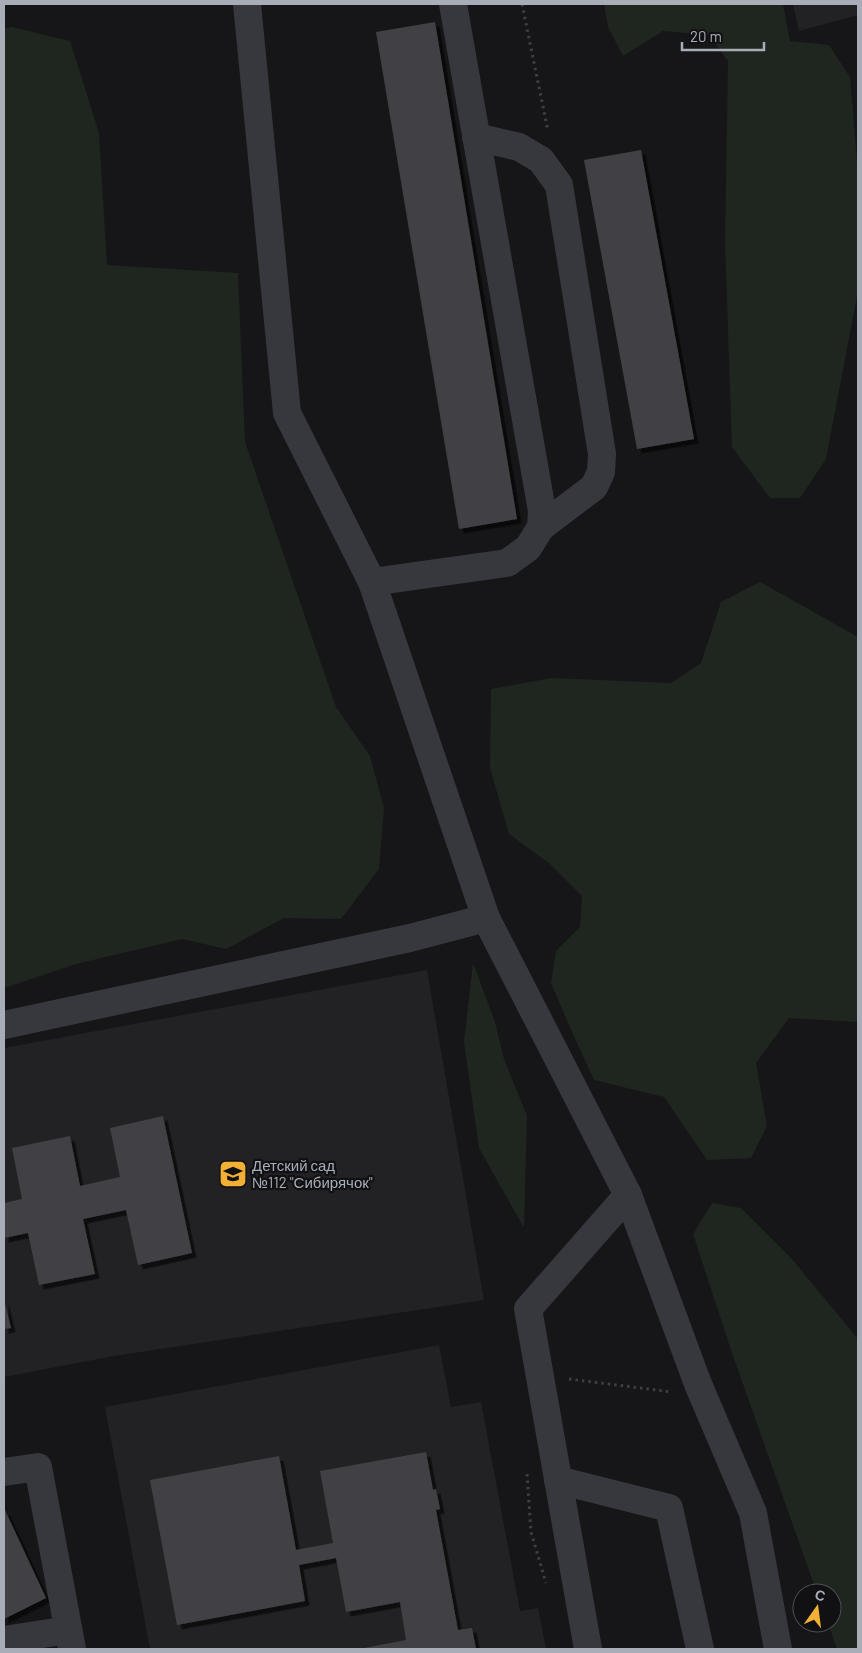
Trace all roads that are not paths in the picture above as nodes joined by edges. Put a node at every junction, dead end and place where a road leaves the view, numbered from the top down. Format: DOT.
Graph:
graph roads {
  1 [pos="247,4"];
  2 [pos="453,4"];
  3 [pos="476,136"];
  4 [pos="541,528"];
  5 [pos="372,582"];
  6 [pos="486,918"];
  7 [pos="4,1025"];
  8 [pos="628,1195"];
  9 [pos="4,1472"];
  10 [pos="558,1480"];
  11 [pos="4,1640"];
  12 [pos="70,1640"];
  13 [pos="588,1649"];
  14 [pos="700,1649"];
  15 [pos="778,1649"];
  1 -- 5 [label="street"];
  2 -- 3 [label="street"];
  3 -- 4 [label="street"];
  3 -- 4 [label="street"];
  4 -- 5 [label="street"];
  5 -- 6 [label="street"];
  6 -- 7 [label="street"];
  6 -- 8 [label="street"];
  8 -- 10 [label="street"];
  8 -- 15 [label="street"];
  9 -- 12 [label="street"];
  10 -- 13 [label="street"];
  10 -- 14 [label="street"];
  11 -- 12 [label="street"];
}
